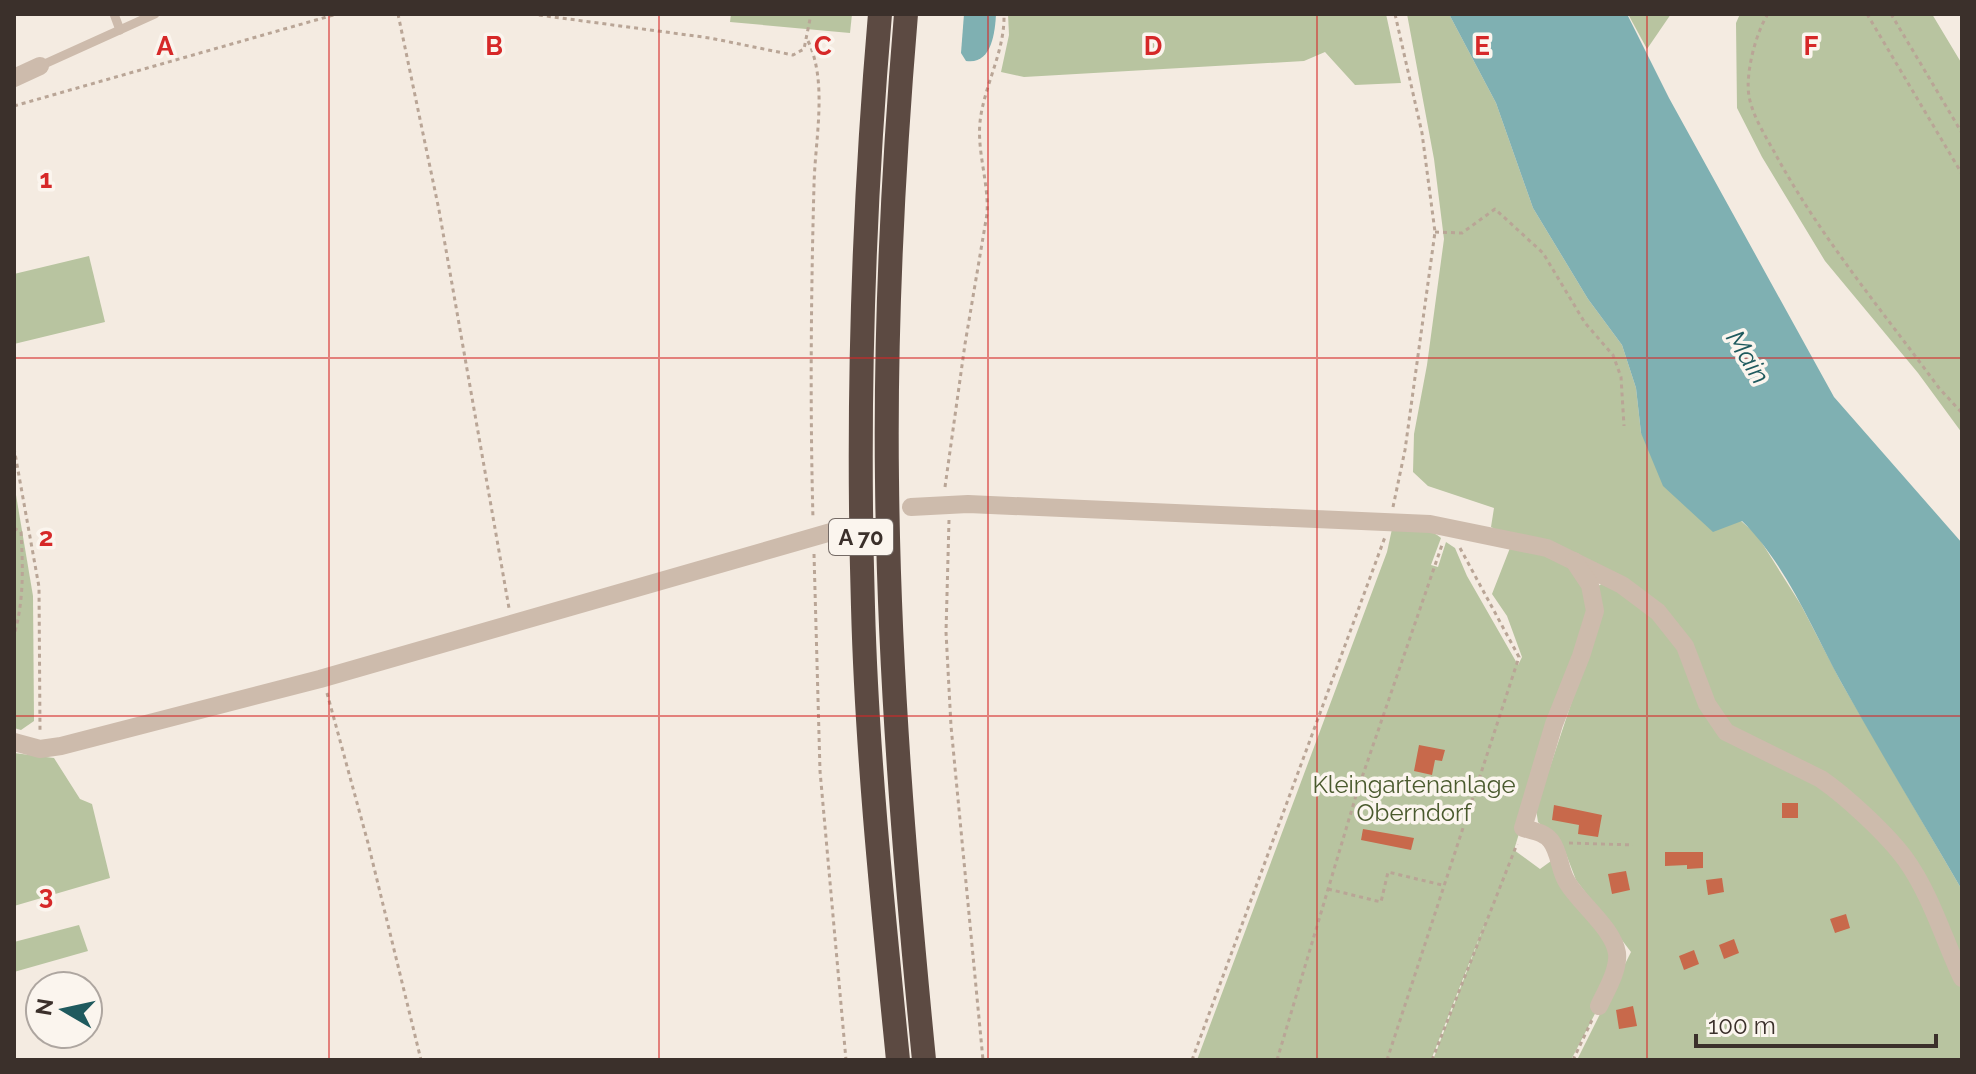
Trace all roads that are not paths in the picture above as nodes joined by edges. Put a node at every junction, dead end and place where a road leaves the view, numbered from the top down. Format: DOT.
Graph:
graph roads {
  1 [pos="114,14"];
  2 [pos="155,14"];
  3 [pos="880,14"];
  4 [pos="906,14"];
  5 [pos="120,30"];
  6 [pos="40,66"];
  7 [pos="14,78"];
  8 [pos="911,507"];
  9 [pos="838,530"];
  10 [pos="1573,559"];
  11 [pos="14,742"];
  12 [pos="1962,978"];
  13 [pos="1599,1006"];
  14 [pos="898,1060"];
  15 [pos="924,1060"];
  1 -- 5 [label="lane"];
  2 -- 5 [label="lane"];
  3 -- 14 [label="highway, A 70"];
  4 -- 15 [label="highway, A 70"];
  5 -- 6 [label="lane"];
  6 -- 7 [label="street"];
  8 -- 10 [label="street"];
  9 -- 11 [label="street"];
  10 -- 12 [label="street"];
  10 -- 13 [label="street"];
}
